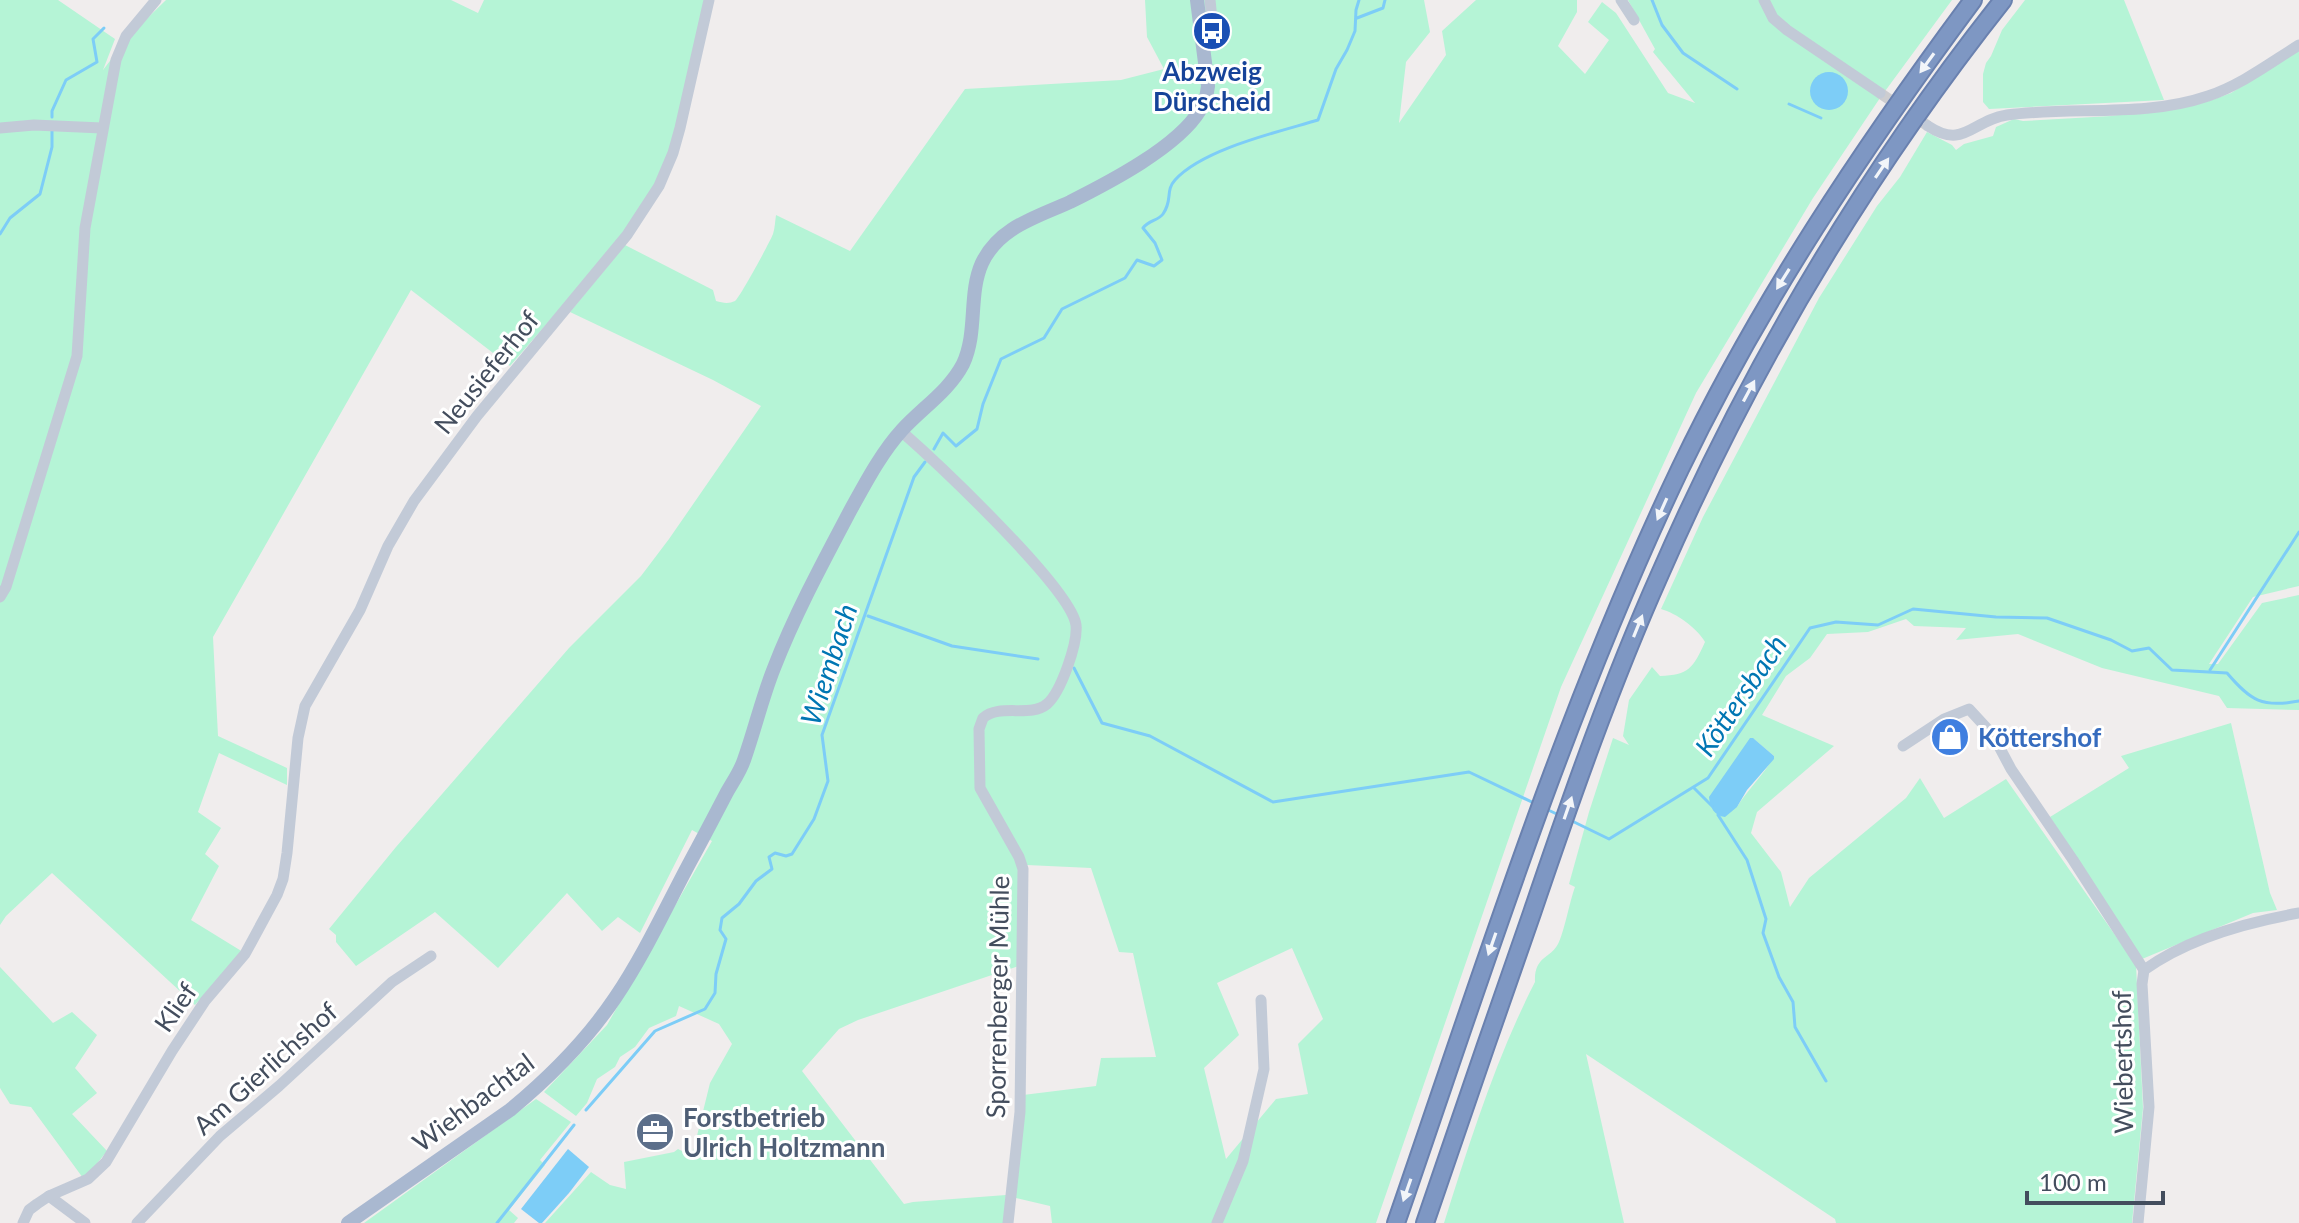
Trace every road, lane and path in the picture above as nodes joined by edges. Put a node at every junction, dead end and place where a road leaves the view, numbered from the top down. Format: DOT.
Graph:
graph roads {
  1 [pos="156,0"];
  2 [pos="709,0"];
  3 [pos="1197,0"];
  4 [pos="1210,0"];
  5 [pos="1621,0"];
  6 [pos="1764,0"];
  7 [pos="1973,0"];
  8 [pos="2003,0"];
  9 [pos="1634,20"];
  10 [pos="1202,31"];
  11 [pos="2299,45"];
  12 [pos="1880,93"];
  13 [pos="1928,126"];
  14 [pos="0,128"];
  15 [pos="102,128"];
  16 [pos="901,431"];
  17 [pos="3,592"];
  18 [pos="1903,746"];
  19 [pos="293,775"];
  20 [pos="2299,913"];
  21 [pos="431,956"];
  22 [pos="2144,970"];
  23 [pos="1261,1000"];
  24 [pos="49,1196"];
  25 [pos="23,1223"];
  26 [pos="85,1223"];
  27 [pos="137,1223"];
  28 [pos="348,1223"];
  29 [pos="1008,1223"];
  30 [pos="1217,1223"];
  31 [pos="1396,1223"];
  32 [pos="1425,1223"];
  33 [pos="2138,1223"];
  1 -- 15 [label="street"];
  2 -- 19 [label="street, Neusieferhof"];
  3 -- 10 [label="main road, Wiehbachtal"];
  4 -- 10 [label="street"];
  5 -- 9 [label="street"];
  6 -- 12 [label="street"];
  7 -- 31 [label="highway, one-way"];
  32 -- 8 [label="highway, one-way"];
  10 -- 16 [label="main road, Wiehbachtal"];
  11 -- 13 [label="street"];
  14 -- 15 [label="street"];
  15 -- 17 [label="street"];
  16 -- 28 [label="main road, Wiehbachtal"];
  16 -- 29 [label="street, Sporrenberger Mühle"];
  18 -- 22 [label="street"];
  19 -- 24 [label="street, Klief"];
  20 -- 22 [label="street, Wiebertshof"];
  21 -- 27 [label="street, Am Gierlichshof"];
  22 -- 33 [label="street, Wiebertshof"];
  23 -- 30 [label="street"];
  24 -- 25 [label="street, Klief"];
  24 -- 26 [label="street"];
}
